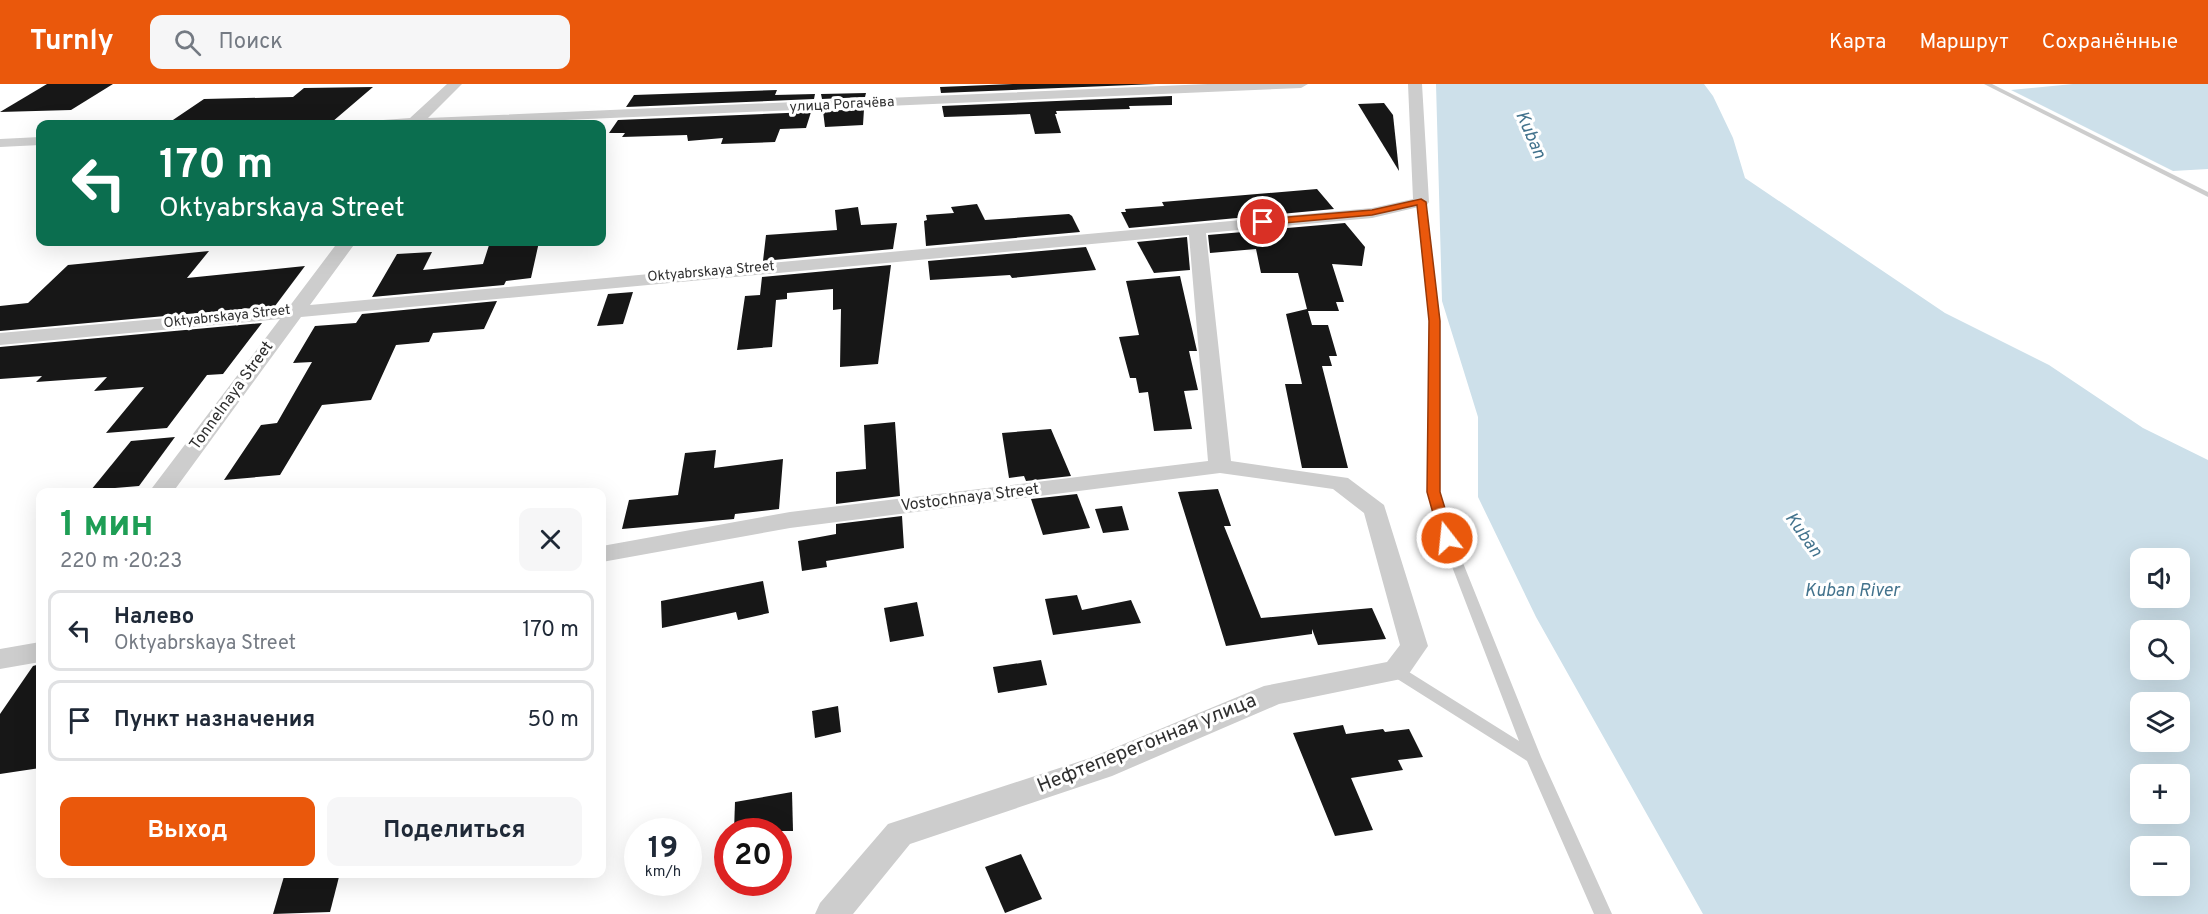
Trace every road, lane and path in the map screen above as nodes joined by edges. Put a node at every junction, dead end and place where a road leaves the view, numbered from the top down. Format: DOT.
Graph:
graph roads {
  1 [pos="455,84"];
  2 [pos="1301,84"];
  3 [pos="1415,84"];
  4 [pos="1987,84"];
  5 [pos="417,120"];
  6 [pos="522,120"];
  7 [pos="36,141"];
  8 [pos="0,143"];
  9 [pos="2208,195"];
  10 [pos="1421,202"];
  11 [pos="1197,228"];
  12 [pos="344,246"];
  13 [pos="296,310"];
  14 [pos="0,339"];
  15 [pos="1220,466"];
  16 [pos="164,488"];
  17 [pos="606,553"];
  18 [pos="36,653"];
  19 [pos="0,660"];
  20 [pos="1396,671"];
  21 [pos="1533,757"];
  22 [pos="832,914"];
  23 [pos="1603,914"];
  1 -- 5 [label="street"];
  2 -- 6 [label="street, улица Рогачёва"];
  3 -- 10 [label="street"];
  4 -- 9 [label="lane"];
  7 -- 8 [label="street"];
  10 -- 11 [label="street, Oktyabrskaya Street"];
  10 -- 21 [label="lane"];
  11 -- 13 [label="street, Oktyabrskaya Street"];
  11 -- 15 [label="street"];
  12 -- 13 [label="street, Tonnelnaya Street"];
  13 -- 14 [label="street, Oktyabrskaya Street"];
  13 -- 16 [label="street, Tonnelnaya Street"];
  15 -- 17 [label="street, Vostochnaya Street"];
  15 -- 20 [label="street, Vostochnaya Street"];
  18 -- 19 [label="street"];
  20 -- 21 [label="lane"];
  20 -- 22 [label="street, Нефтеперегонная улица"];
  21 -- 23 [label="lane"];
}
